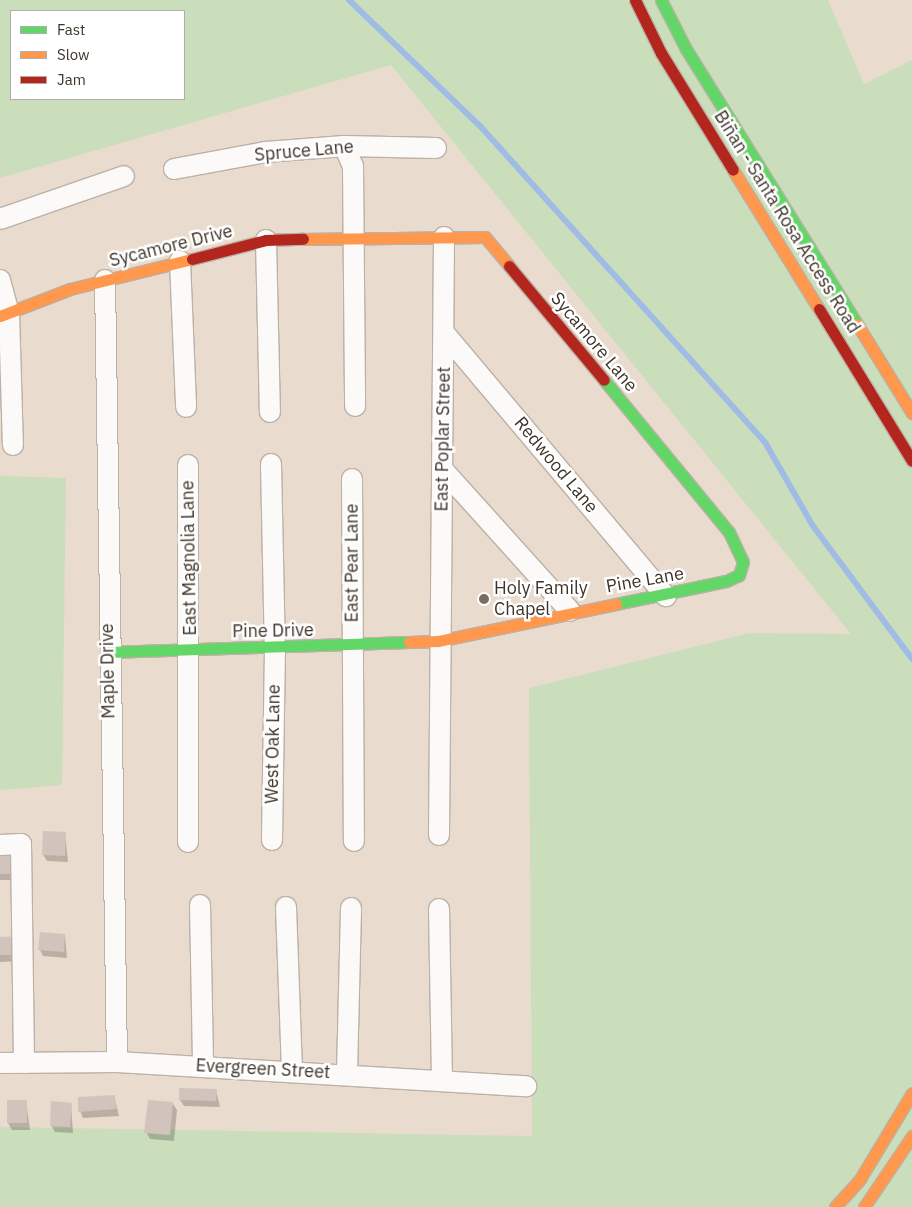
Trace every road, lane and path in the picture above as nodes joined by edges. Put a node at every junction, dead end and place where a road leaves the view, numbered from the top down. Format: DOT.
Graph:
graph roads {
  1 [pos="635,0"];
  2 [pos="661,0"];
  3 [pos="344,146"];
  4 [pos="436,148"];
  5 [pos="174,170"];
  6 [pos="762,173"];
  7 [pos="124,176"];
  8 [pos="743,184"];
  9 [pos="0,220"];
  10 [pos="356,236"];
  11 [pos="444,237"];
  12 [pos="266,240"];
  13 [pos="180,261"];
  14 [pos="0,280"];
  15 [pos="105,280"];
  16 [pos="4,315"];
  17 [pos="445,334"];
  18 [pos="355,406"];
  19 [pos="186,407"];
  20 [pos="270,412"];
  21 [pos="912,413"];
  22 [pos="13,446"];
  23 [pos="912,461"];
  24 [pos="271,464"];
  25 [pos="188,465"];
  26 [pos="444,471"];
  27 [pos="352,479"];
  28 [pos="739,575"];
  29 [pos="666,596"];
  30 [pos="570,611"];
  31 [pos="438,641"];
  32 [pos="352,647"];
  33 [pos="275,648"];
  34 [pos="190,651"];
  35 [pos="108,652"];
  36 [pos="440,835"];
  37 [pos="272,840"];
  38 [pos="354,841"];
  39 [pos="188,842"];
  40 [pos="0,844"];
  41 [pos="200,905"];
  42 [pos="286,907"];
  43 [pos="351,908"];
  44 [pos="439,909"];
  45 [pos="117,1062"];
  46 [pos="0,1063"];
  47 [pos="24,1063"];
  48 [pos="203,1067"];
  49 [pos="292,1072"];
  50 [pos="347,1073"];
  51 [pos="442,1080"];
  52 [pos="526,1086"];
  53 [pos="912,1093"];
  54 [pos="912,1136"];
  55 [pos="835,1207"];
  56 [pos="864,1207"];
  1 -- 8 [label="street, Biñan - Santa Rosa Access Road"];
  2 -- 6 [label="street, Biñan - Santa Rosa Access Road"];
  3 -- 4 [label="street, Spruce Lane"];
  3 -- 5 [label="street, Spruce Lane"];
  3 -- 10 [label="street"];
  6 -- 8 [label="street"];
  6 -- 21 [label="street, Biñan - Santa Rosa Access Road"];
  7 -- 9 [label="street"];
  8 -- 23 [label="street, Biñan - Santa Rosa Access Road"];
  10 -- 11 [label="street, Sycamore Lane"];
  10 -- 12 [label="street, Sycamore Drive"];
  10 -- 18 [label="street"];
  11 -- 17 [label="street, East Poplar Street"];
  11 -- 28 [label="street, Sycamore Lane"];
  12 -- 13 [label="street, Sycamore Drive"];
  12 -- 20 [label="street"];
  13 -- 15 [label="street, Sycamore Drive"];
  13 -- 19 [label="street"];
  14 -- 16 [label="street"];
  15 -- 16 [label="street, Sycamore Drive"];
  15 -- 35 [label="street, Maple Drive"];
  16 -- 22 [label="street"];
  17 -- 26 [label="street, East Poplar Street"];
  17 -- 29 [label="street, Redwood Lane"];
  24 -- 33 [label="street, West Oak Lane"];
  25 -- 34 [label="street, East Magnolia Lane"];
  26 -- 30 [label="street"];
  26 -- 31 [label="street, East Poplar Street"];
  27 -- 32 [label="street, East Pear Lane"];
  28 -- 29 [label="street, Pine Lane"];
  29 -- 30 [label="street, Pine Lane"];
  30 -- 31 [label="street, Pine Lane"];
  31 -- 32 [label="street, Pine Drive"];
  31 -- 36 [label="street, East Poplar Street"];
  32 -- 33 [label="street, Pine Drive"];
  32 -- 38 [label="street, East Pear Lane"];
  33 -- 34 [label="street, Pine Drive"];
  33 -- 37 [label="street, West Oak Lane"];
  34 -- 35 [label="street, Pine Drive"];
  34 -- 39 [label="street, East Magnolia Lane"];
  35 -- 45 [label="street, Maple Drive"];
  40 -- 47 [label="street"];
  41 -- 48 [label="street"];
  42 -- 49 [label="street"];
  43 -- 50 [label="street"];
  44 -- 51 [label="street"];
  45 -- 47 [label="street, Evergreen Street"];
  45 -- 48 [label="street, Evergreen Street"];
  46 -- 47 [label="street, Evergreen Street"];
  48 -- 49 [label="street, Evergreen Street"];
  49 -- 50 [label="street, Evergreen Street"];
  50 -- 51 [label="street, Evergreen Street"];
  51 -- 52 [label="street, Evergreen Street"];
  53 -- 55 [label="street"];
  54 -- 56 [label="street"];
}
